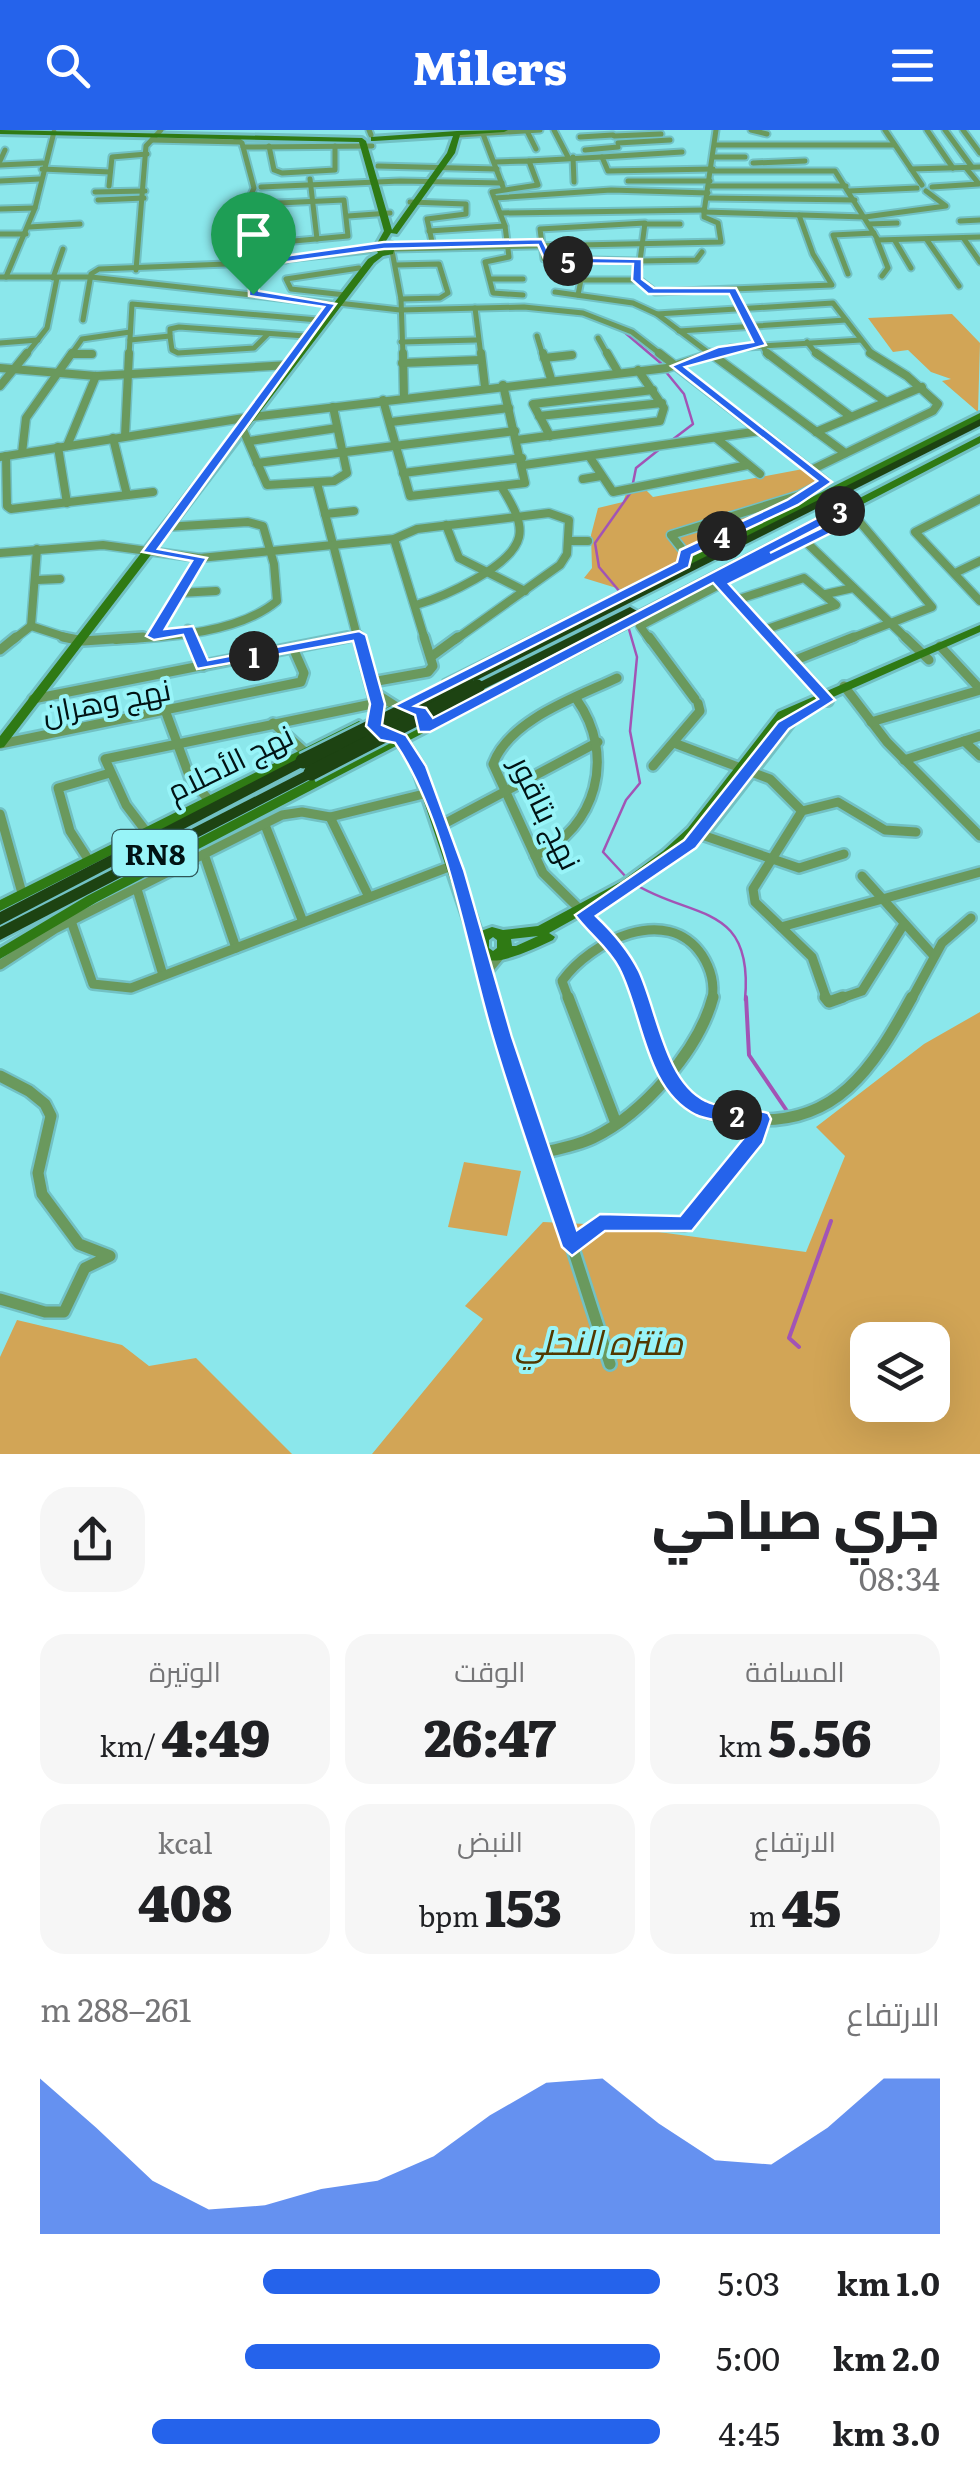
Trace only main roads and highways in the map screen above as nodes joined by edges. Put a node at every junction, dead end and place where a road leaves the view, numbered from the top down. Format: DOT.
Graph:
graph roads {
  1 [pos="980,419"];
  2 [pos="960,432"];
  3 [pos="980,437"];
  4 [pos="860,476"];
  5 [pos="472,684"];
  6 [pos="306,762"];
  7 [pos="167,858"];
  8 [pos="0,920"];
  9 [pos="0,935"];
  1 -- 2 [label="highway, RN8"];
  2 -- 4 [label="highway, RN8"];
  2 -- 5 [label="highway, RN8"];
  3 -- 5 [label="highway, RN8"];
  5 -- 6 [label="highway, RN8, bridge"];
  6 -- 8 [label="highway, RN8"];
  6 -- 9 [label="highway, RN8"];
  7 -- 9 [label="highway, RN8"];
}
